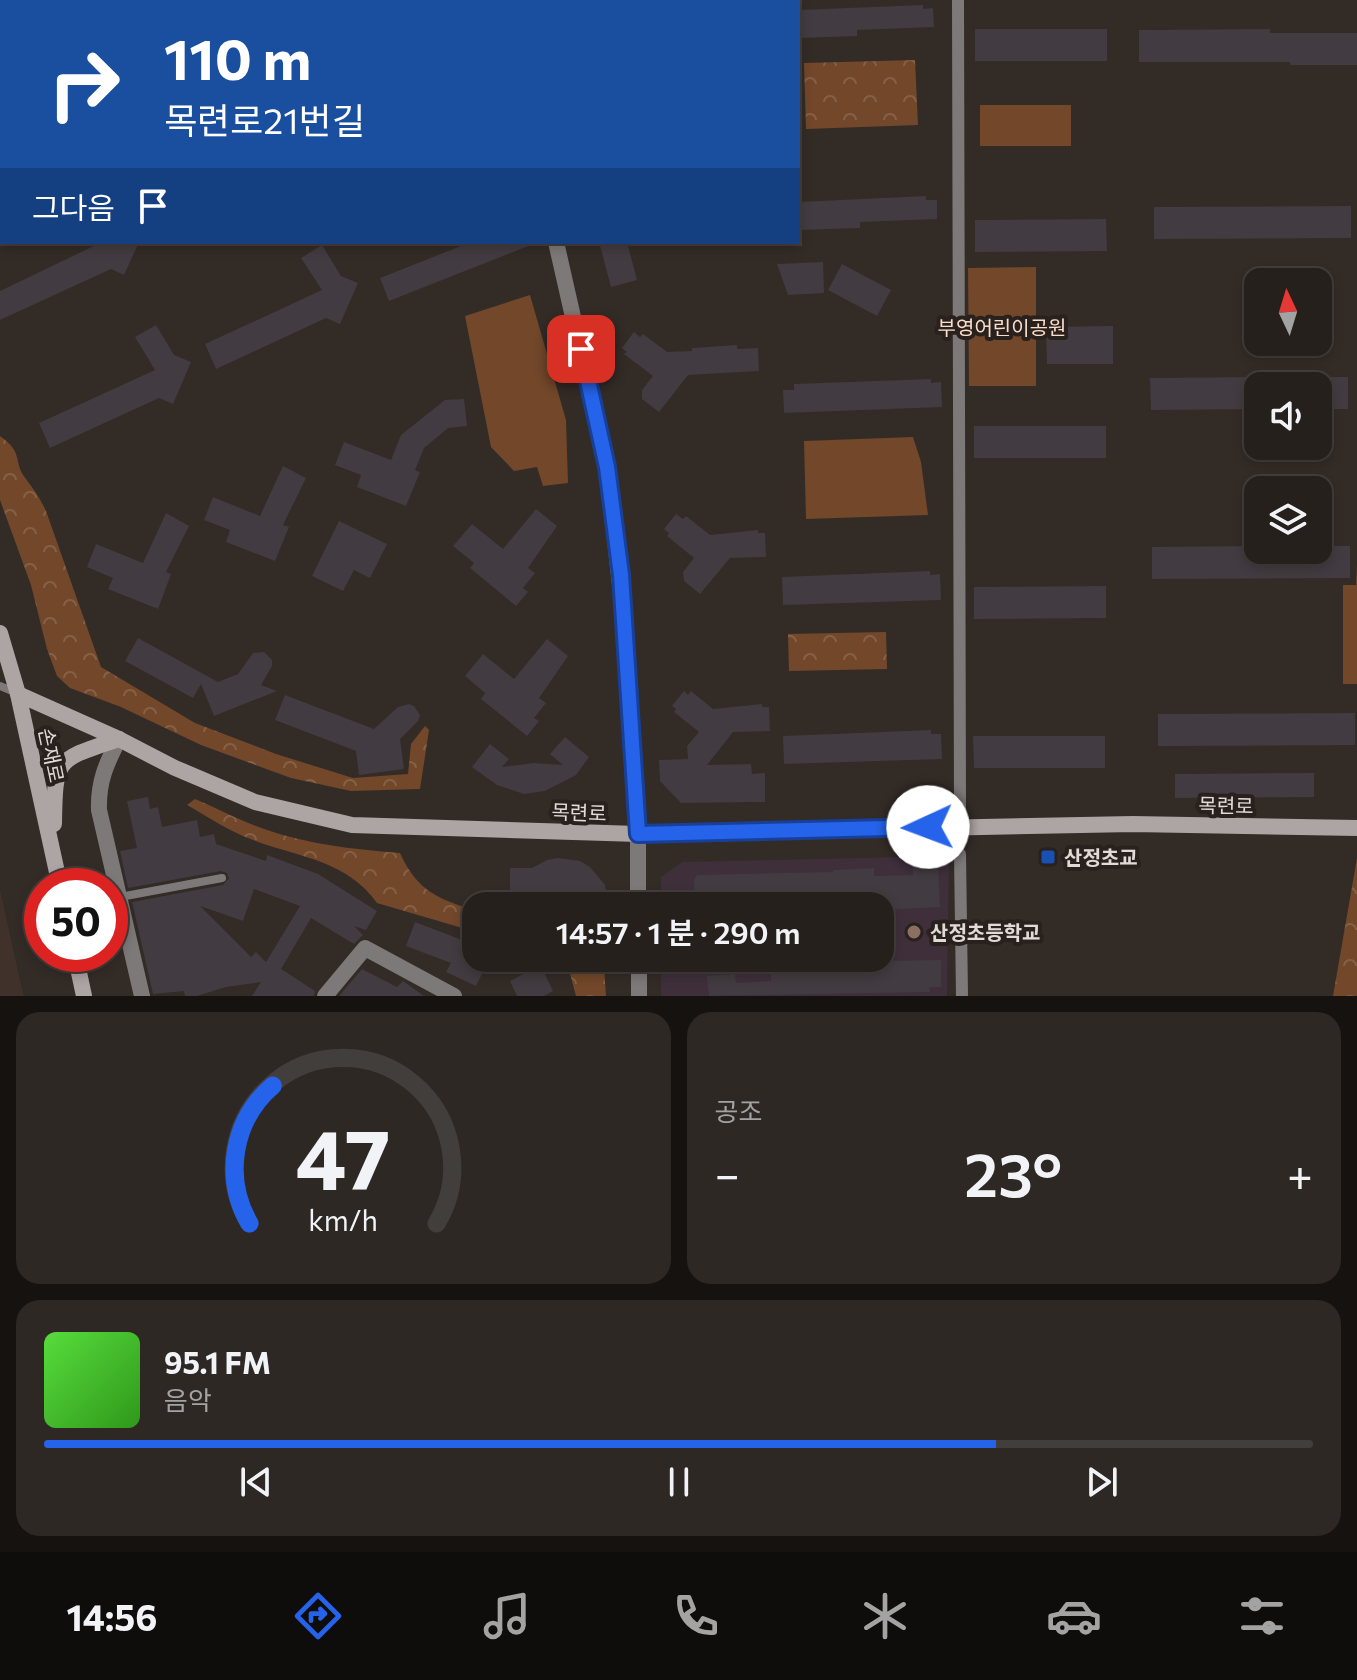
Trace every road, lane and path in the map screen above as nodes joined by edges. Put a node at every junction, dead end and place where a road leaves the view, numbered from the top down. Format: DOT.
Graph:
graph roads {
  1 [pos="958,0"];
  2 [pos="556,244"];
  3 [pos="0,633"];
  4 [pos="0,686"];
  5 [pos="18,694"];
  6 [pos="119,739"];
  7 [pos="960,809"];
  8 [pos="1357,828"];
  9 [pos="638,834"];
  10 [pos="53,854"];
  11 [pos="960,854"];
  12 [pos="56,868"];
  13 [pos="113,868"];
  14 [pos="222,878"];
  15 [pos="638,892"];
  16 [pos="128,896"];
  17 [pos="128,933"];
  18 [pos="79,972"];
  19 [pos="639,972"];
  20 [pos="84,996"];
  21 [pos="142,996"];
  22 [pos="325,996"];
  23 [pos="454,996"];
  24 [pos="639,996"];
  25 [pos="962,996"];
  1 -- 7 [label="street"];
  2 -- 9 [label="street"];
  3 -- 5 [label="main road, 손재로"];
  4 -- 5 [label="lane"];
  5 -- 6 [label="main road, 목련로"];
  5 -- 10 [label="main road, 손재로"];
  6 -- 9 [label="main road, 목련로"];
  6 -- 10 [label="main road"];
  6 -- 13 [label="street"];
  8 -- 9 [label="main road, 목련로"];
  9 -- 15 [label="street"];
  10 -- 12 [label="main road, 손재로"];
  11 -- 25 [label="street"];
  14 -- 16 [label="lane"];
  17 -- 21 [label="street"];
  18 -- 20 [label="main road"];
  19 -- 24 [label="street"];
  22 -- 23 [label="street"];
}
